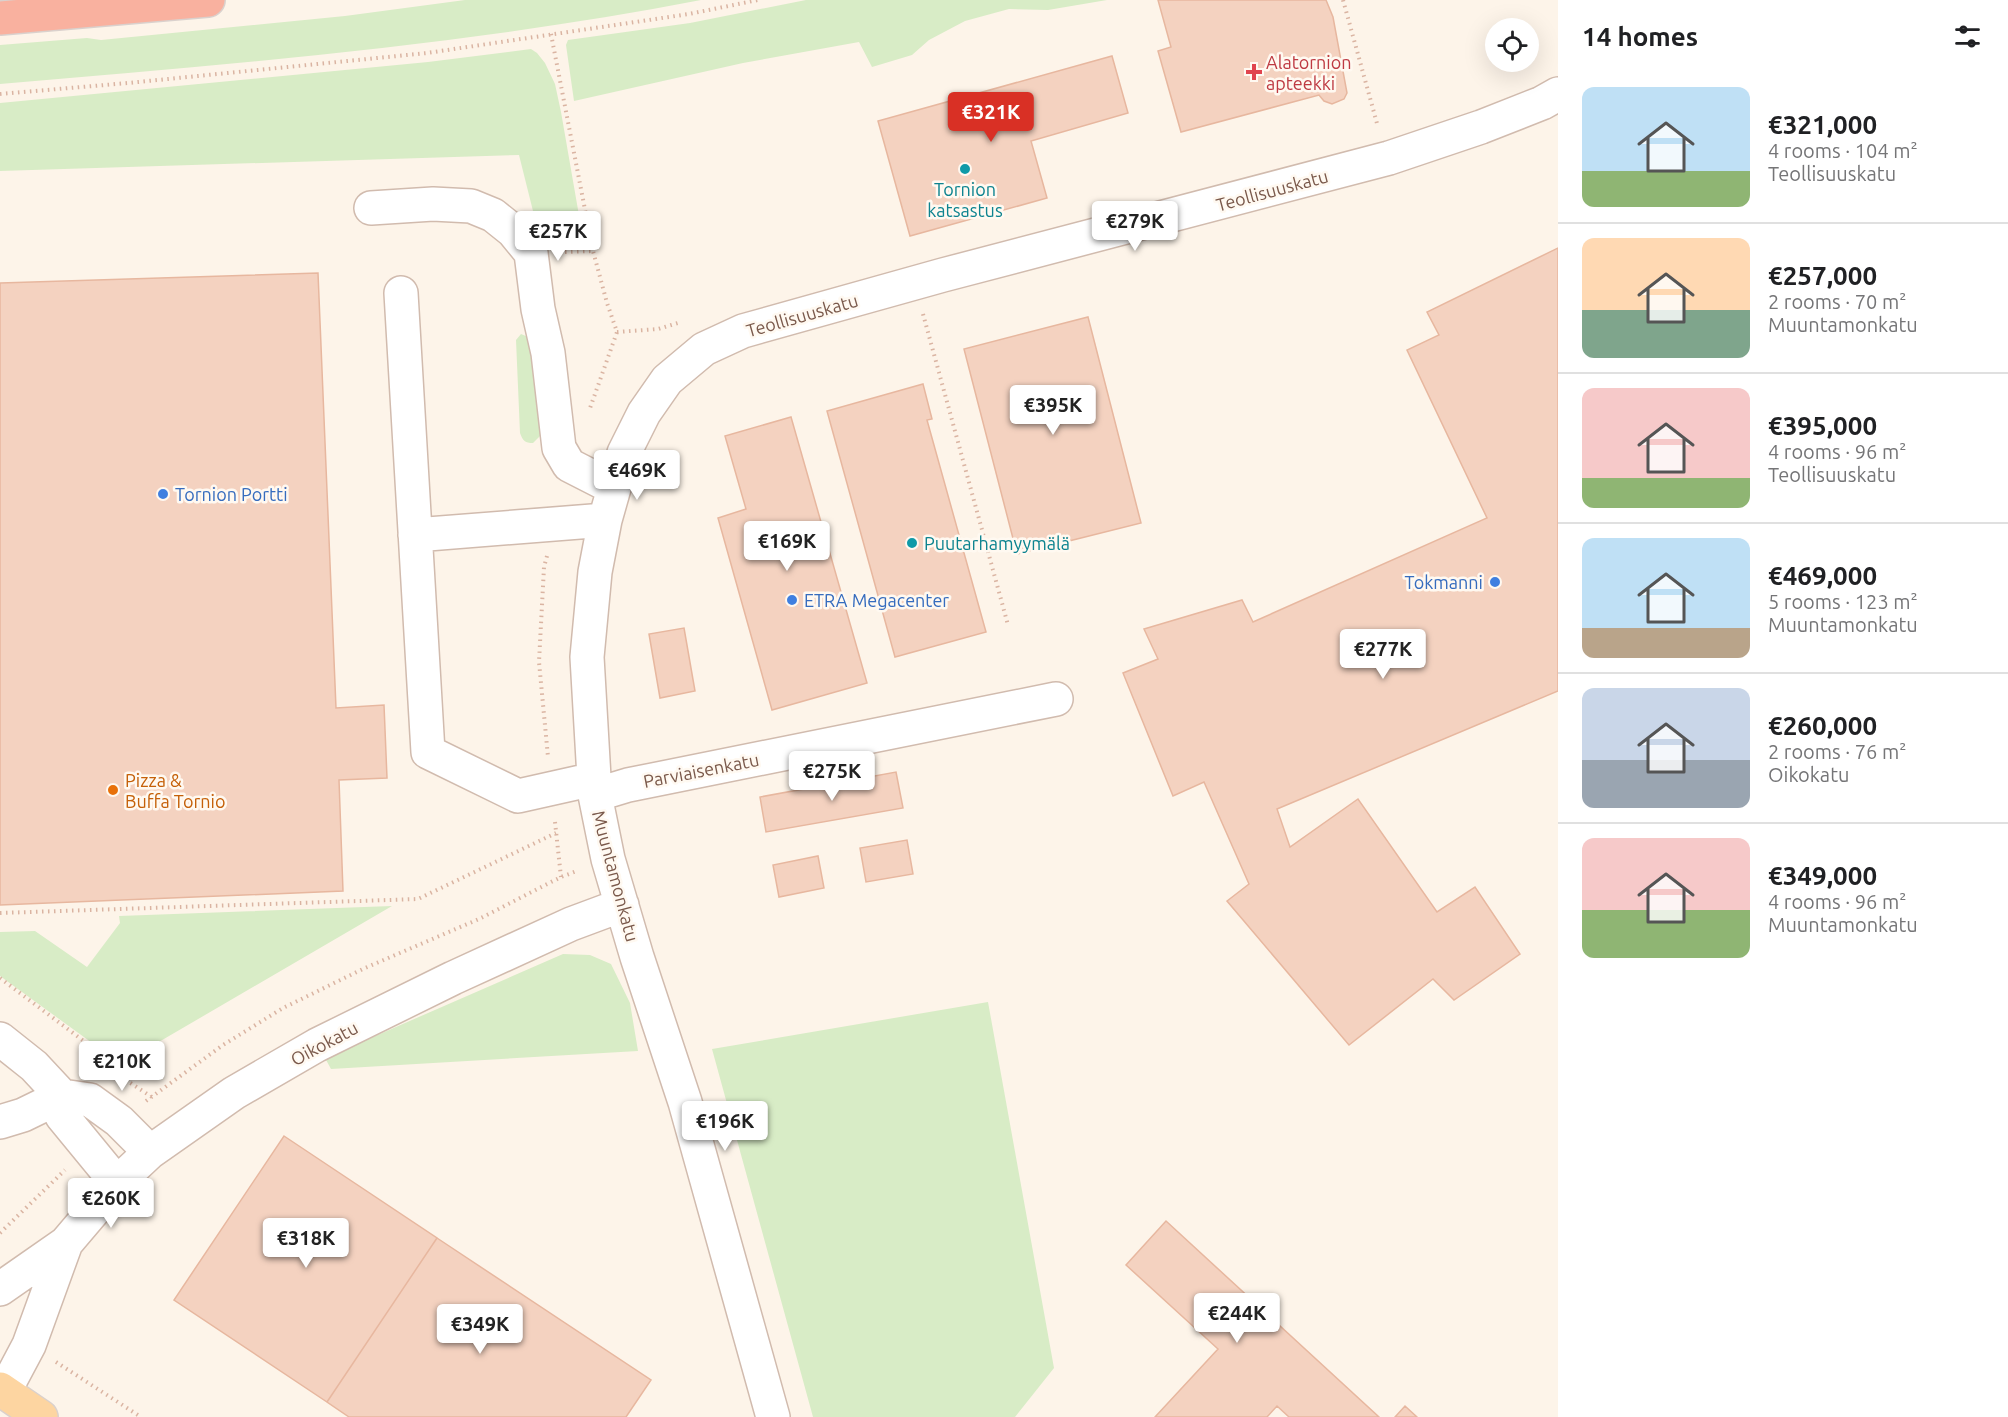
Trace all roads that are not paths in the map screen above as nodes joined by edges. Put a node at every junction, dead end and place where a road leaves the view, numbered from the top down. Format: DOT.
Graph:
graph roads {
  1 [pos="208,0"];
  2 [pos="0,18"];
  3 [pos="1558,94"];
  4 [pos="371,208"];
  5 [pos="401,293"];
  6 [pos="704,350"];
  7 [pos="614,488"];
  8 [pos="605,520"];
  9 [pos="415,535"];
  10 [pos="1056,699"];
  11 [pos="595,787"];
  12 [pos="622,905"];
  13 [pos="0,1039"];
  14 [pos="62,1096"];
  15 [pos="0,1122"];
  16 [pos="150,1152"];
  17 [pos="117,1183"];
  18 [pos="66,1243"];
  19 [pos="0,1289"];
  20 [pos="2,1390"];
  21 [pos="41,1417"];
  22 [pos="773,1417"];
  1 -- 2 [label="highway"];
  3 -- 6 [label="street, Teollisuuskatu"];
  4 -- 7 [label="street"];
  5 -- 9 [label="street"];
  6 -- 7 [label="street, Muuntamonkatu"];
  7 -- 8 [label="street, Muuntamonkatu"];
  8 -- 9 [label="street"];
  8 -- 11 [label="street, Muuntamonkatu"];
  9 -- 11 [label="street, Parviaisenkatu"];
  10 -- 11 [label="street, Parviaisenkatu"];
  11 -- 12 [label="street, Muuntamonkatu"];
  12 -- 16 [label="street, Oikokatu"];
  12 -- 22 [label="street, Muuntamonkatu"];
  13 -- 14 [label="street"];
  14 -- 15 [label="street"];
  14 -- 16 [label="street"];
  14 -- 17 [label="street"];
  16 -- 17 [label="street, Oikokatu"];
  17 -- 18 [label="street, Oikokatu"];
  18 -- 19 [label="street, Oikokatu"];
  18 -- 20 [label="street, Oikokatu"];
  20 -- 21 [label="main road"];
}
